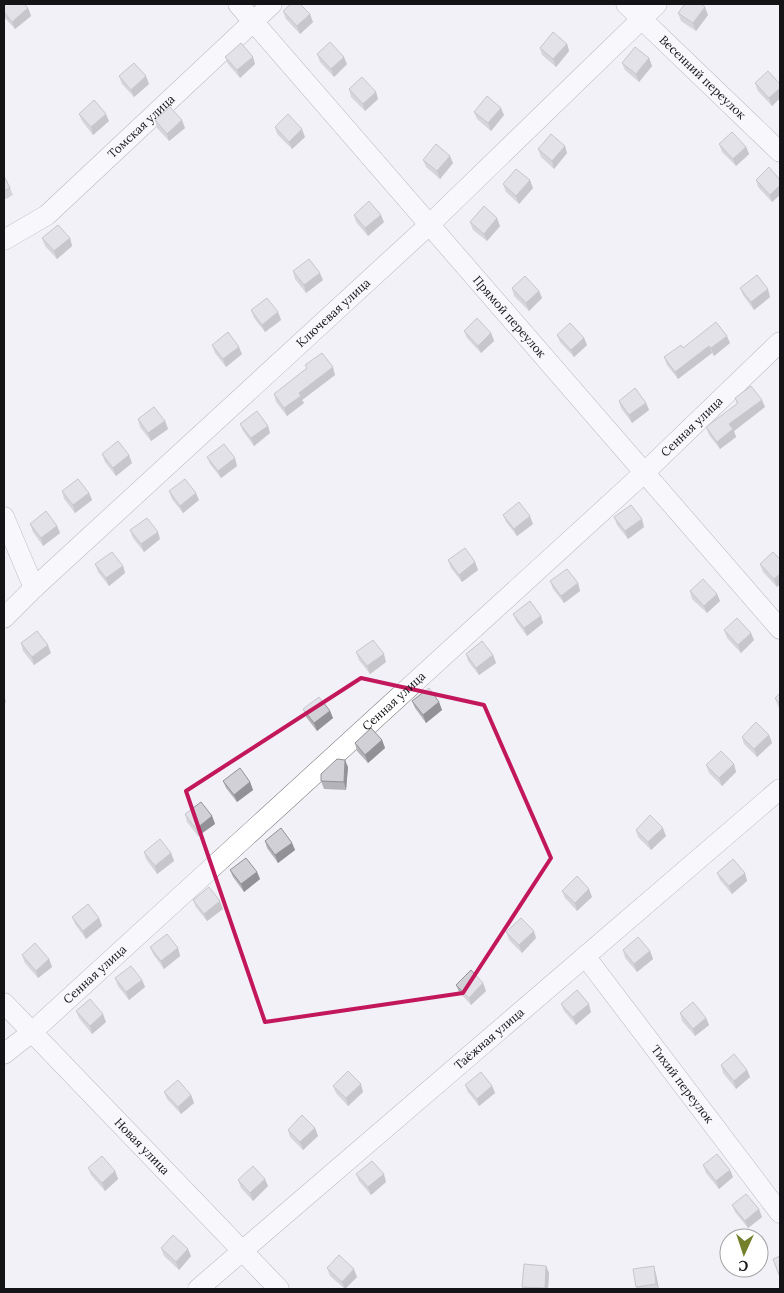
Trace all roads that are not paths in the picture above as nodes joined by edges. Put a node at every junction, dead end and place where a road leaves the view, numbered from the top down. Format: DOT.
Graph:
graph roads {
  1 [pos="238,4"];
  2 [pos="272,4"];
  3 [pos="626,4"];
  4 [pos="657,4"];
  5 [pos="640,19"];
  6 [pos="254,21"];
  7 [pos="780,152"];
  8 [pos="429,225"];
  9 [pos="4,240"];
  10 [pos="780,342"];
  11 [pos="646,472"];
  12 [pos="4,517"];
  13 [pos="34,588"];
  14 [pos="4,618"];
  15 [pos="780,629"];
  16 [pos="780,789"];
  17 [pos="585,956"];
  18 [pos="4,1003"];
  19 [pos="32,1032"];
  20 [pos="4,1054"];
  21 [pos="780,1213"];
  22 [pos="242,1251"];
  23 [pos="198,1289"];
  24 [pos="278,1289"];
  1 -- 6 [label="street, Прямой переулок"];
  2 -- 6 [label="street, Томская улица"];
  3 -- 5 [label="street, Весенний переулок"];
  4 -- 5 [label="street, Ключевая улица"];
  5 -- 7 [label="street, Весенний переулок"];
  5 -- 8 [label="street, Ключевая улица"];
  6 -- 8 [label="street, Прямой переулок"];
  6 -- 9 [label="street, Томская улица"];
  8 -- 11 [label="street, Прямой переулок"];
  8 -- 13 [label="street, Ключевая улица"];
  10 -- 11 [label="street, Сенная улица"];
  11 -- 15 [label="street, Прямой переулок"];
  11 -- 19 [label="street, Сенная улица"];
  12 -- 13 [label="street"];
  13 -- 14 [label="street, Ключевая улица"];
  16 -- 17 [label="street, Таёжная улица"];
  17 -- 21 [label="street, Тихий переулок"];
  17 -- 22 [label="street, Таёжная улица"];
  18 -- 19 [label="street, Новая улица"];
  19 -- 20 [label="street, Сенная улица"];
  19 -- 22 [label="street, Новая улица"];
  22 -- 23 [label="street, Таёжная улица"];
  22 -- 24 [label="street, Новая улица"];
}
